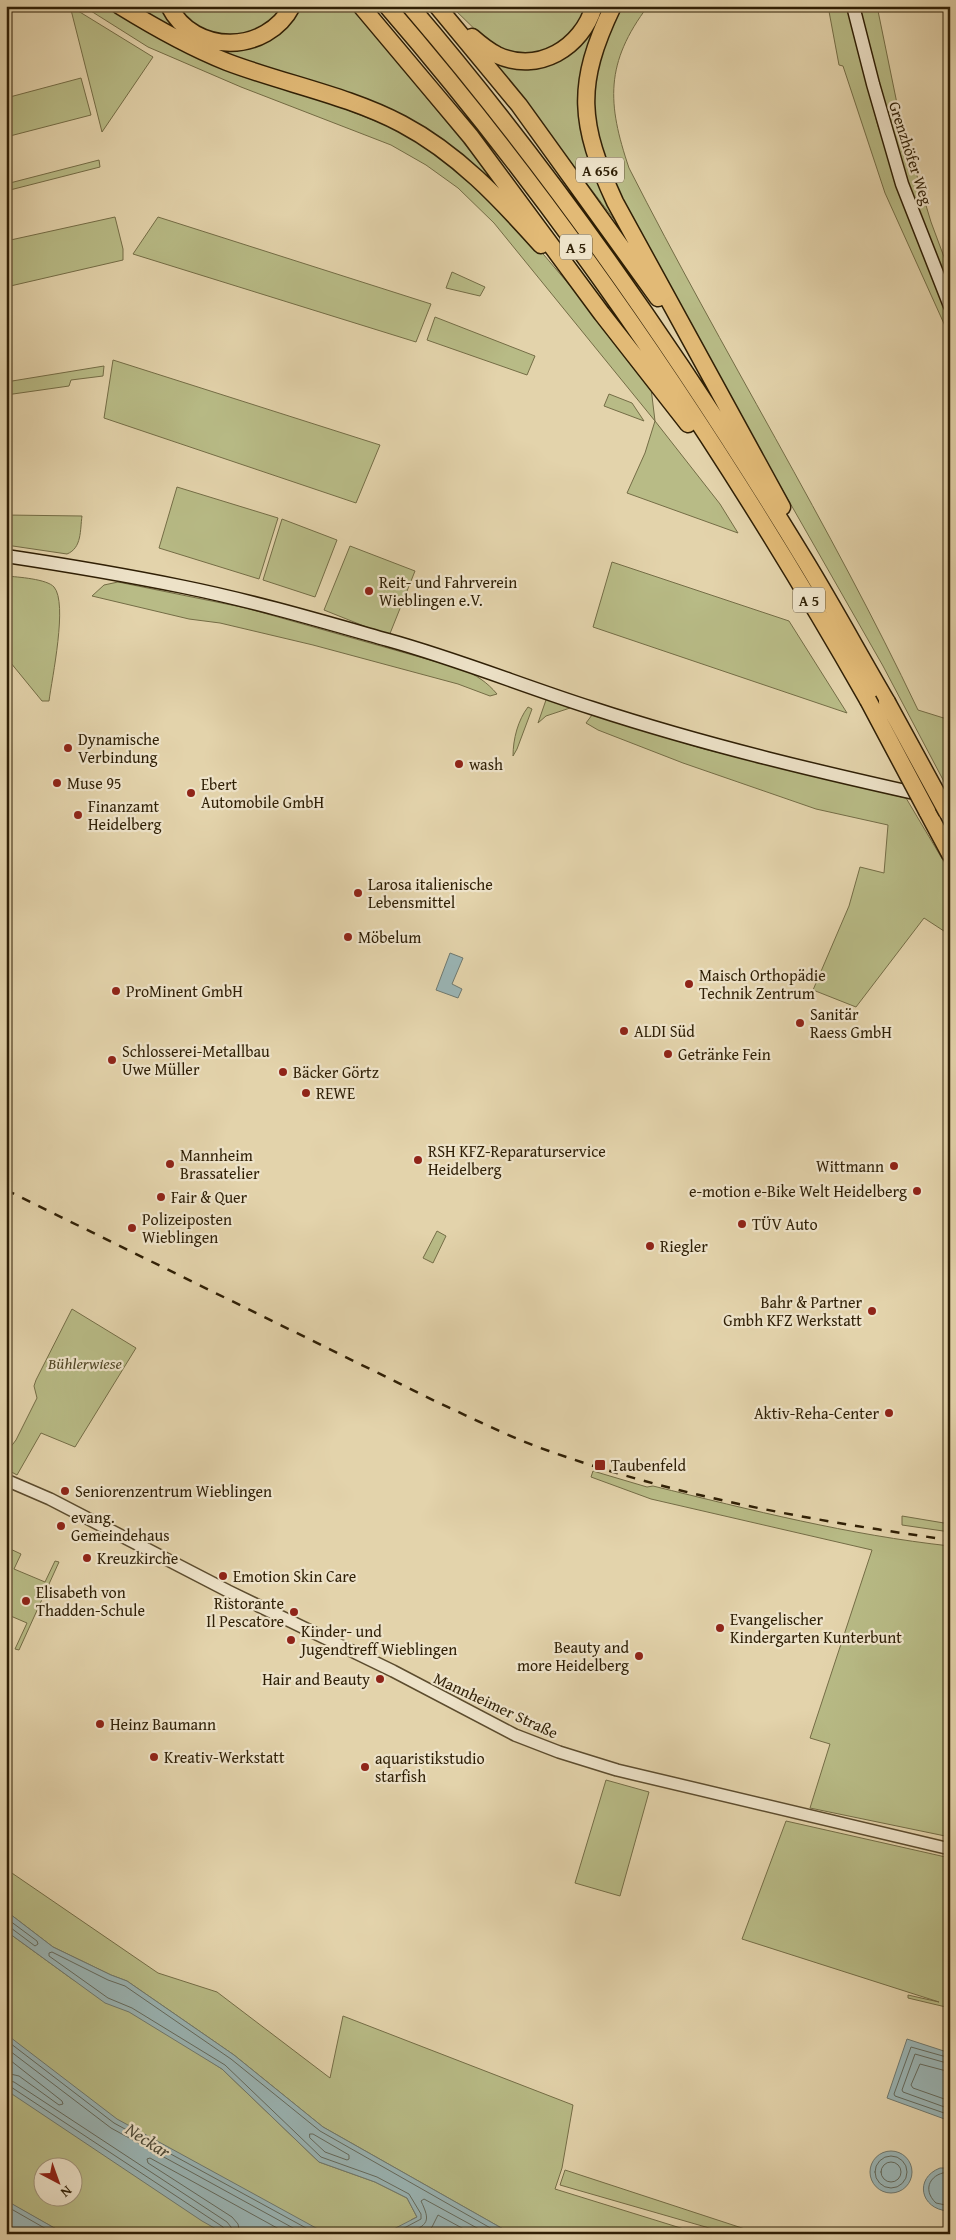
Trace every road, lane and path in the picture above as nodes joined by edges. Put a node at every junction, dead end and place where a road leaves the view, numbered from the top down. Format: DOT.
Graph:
graph roads {
  1 [pos="120,6"];
  2 [pos="169,6"];
  3 [pos="292,6"];
  4 [pos="361,6"];
  5 [pos="387,6"];
  6 [pos="410,6"];
  7 [pos="438,6"];
  8 [pos="594,6"];
  9 [pos="613,6"];
  10 [pos="853,6"];
  11 [pos="950,306"];
  12 [pos="602,314"];
  13 [pos="709,372"];
  14 [pos="749,500"];
  15 [pos="6,556"];
  16 [pos="807,564"];
  17 [pos="949,810"];
  18 [pos="950,854"];
  19 [pos="6,1480"];
  20 [pos="950,1849"];
  1 -- 12 [label="highway, A 5"];
  2 -- 3 [label="highway"];
  4 -- 12 [label="highway, A 5"];
  5 -- 14 [label="highway, A 5"];
  6 -- 16 [label="highway, A 5"];
  7 -- 8 [label="highway"];
  7 -- 13 [label="highway"];
  9 -- 13 [label="highway, A 656"];
  10 -- 11 [label="main road, Grenzhöfer Weg"];
  12 -- 14 [label="highway, A 5"];
  13 -- 16 [label="highway"];
  14 -- 18 [label="highway, A 5, bridge"];
  15 -- 17 [label="main road"];
  16 -- 17 [label="highway, A 5, bridge"];
  19 -- 20 [label="street, Mannheimer Straße"];
}
